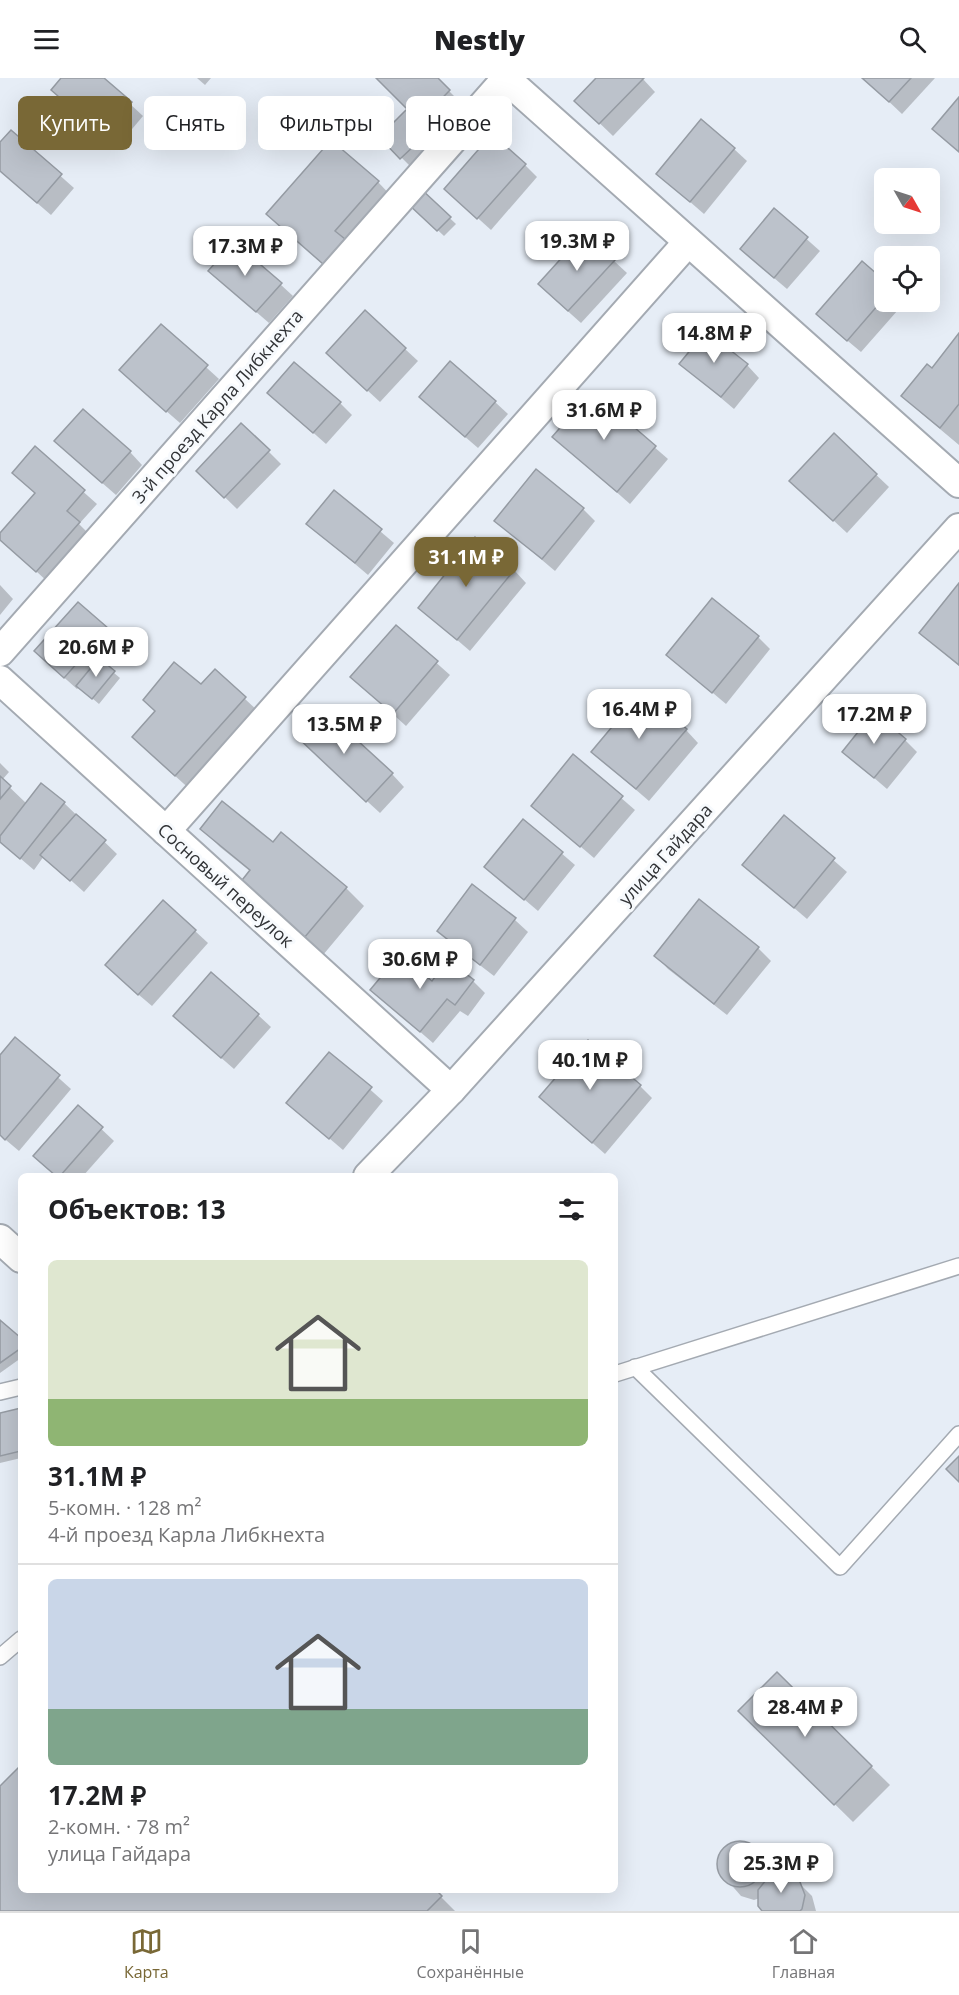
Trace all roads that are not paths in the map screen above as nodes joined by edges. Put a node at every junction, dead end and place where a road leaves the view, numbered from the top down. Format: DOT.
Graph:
graph roads {
  1 [pos="506,78"];
  2 [pos="688,242"];
  3 [pos="959,483"];
  4 [pos="959,528"];
  5 [pos="0,652"];
  6 [pos="0,680"];
  7 [pos="166,831"];
  8 [pos="451,1090"];
  9 [pos="371,1173"];
  10 [pos="0,1239"];
  11 [pos="18,1255"];
  12 [pos="959,1266"];
  13 [pos="635,1367"];
  14 [pos="618,1373"];
  15 [pos="18,1388"];
  16 [pos="0,1392"];
  17 [pos="959,1434"];
  18 [pos="18,1642"];
  19 [pos="0,1657"];
  1 -- 2 [label="street"];
  1 -- 5 [label="street, 3-й проезд Карла Либкнехта"];
  2 -- 3 [label="street"];
  2 -- 7 [label="street"];
  4 -- 8 [label="street, улица Гайдара"];
  6 -- 7 [label="street, Сосновый переулок"];
  7 -- 8 [label="street, Сосновый переулок"];
  8 -- 9 [label="street, улица Гайдара"];
  10 -- 11 [label="street"];
  12 -- 13 [label="lane"];
  13 -- 14 [label="lane"];
  13 -- 17 [label="lane"];
  15 -- 16 [label="lane"];
  18 -- 19 [label="lane"];
}
